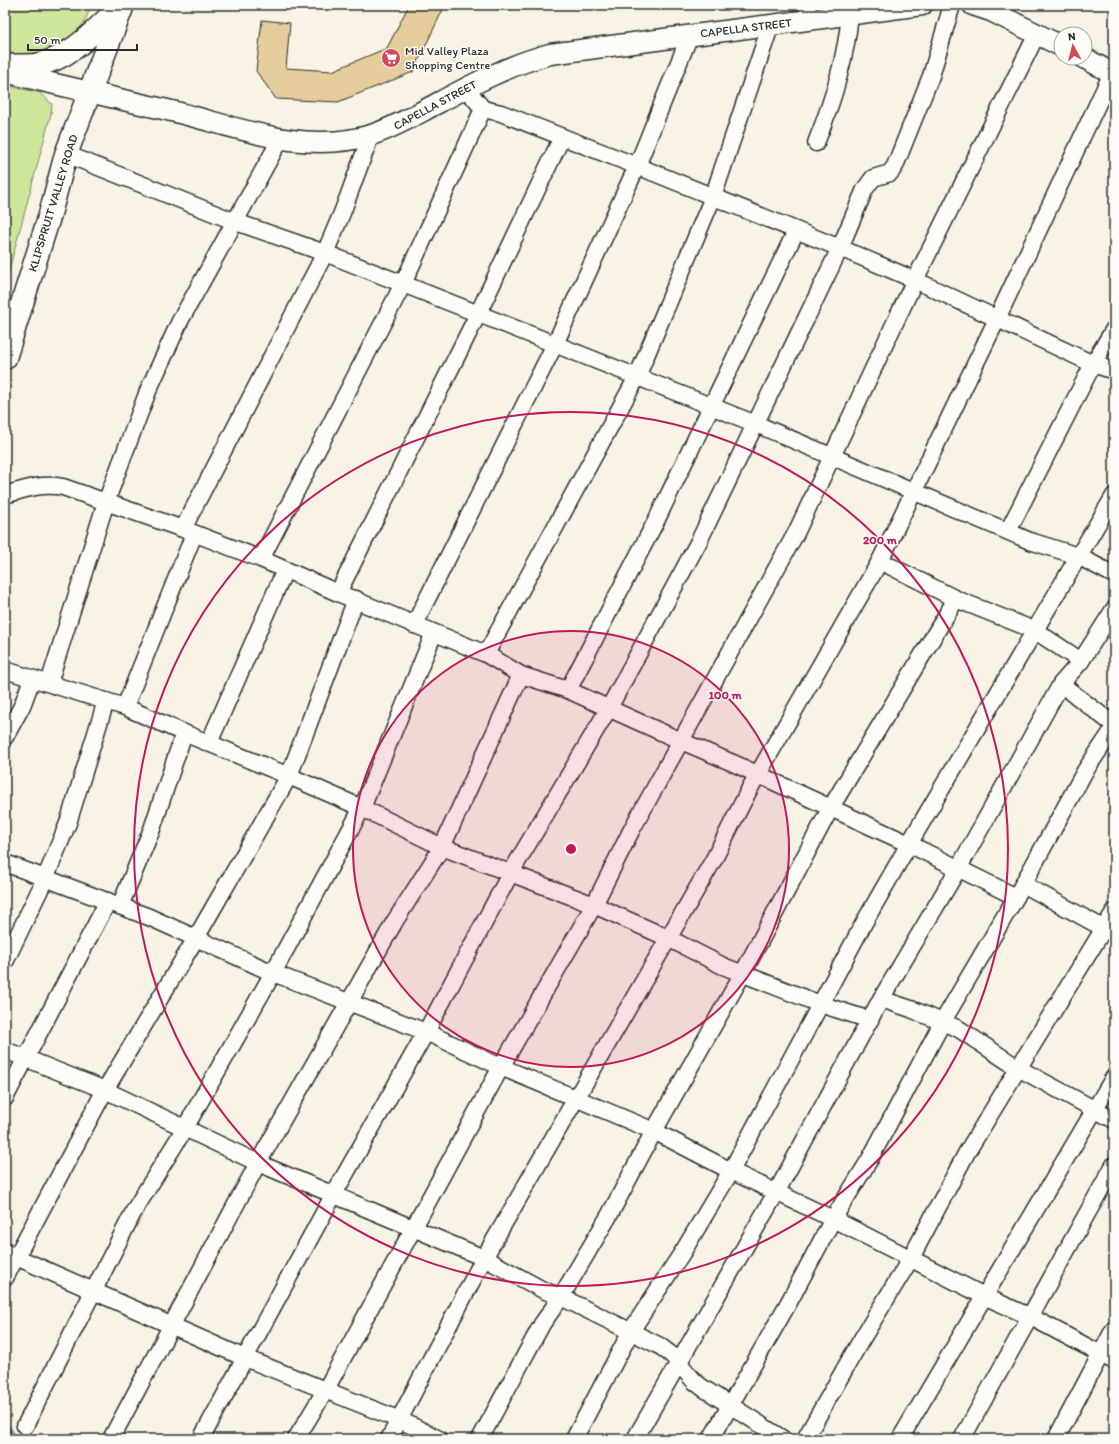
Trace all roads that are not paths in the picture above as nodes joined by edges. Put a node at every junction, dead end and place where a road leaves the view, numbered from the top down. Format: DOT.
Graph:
graph roads {
  1 [pos="123,5"];
  2 [pos="922,5"];
  3 [pos="952,5"];
  4 [pos="973,5"];
  5 [pos="808,13"];
  6 [pos="850,14"];
  7 [pos="771,24"];
  8 [pos="1037,34"];
  9 [pos="690,35"];
  10 [pos="1053,42"];
  11 [pos="1093,63"];
  12 [pos="5,66"];
  13 [pos="5,72"];
  14 [pos="1113,73"];
  15 [pos="466,88"];
  16 [pos="91,93"];
  17 [pos="483,109"];
  18 [pos="371,135"];
  19 [pos="562,136"];
  20 [pos="280,140"];
  21 [pos="816,143"];
  22 [pos="66,154"];
  23 [pos="637,166"];
  24 [pos="713,197"];
  25 [pos="236,222"];
  26 [pos="796,231"];
  27 [pos="840,248"];
  28 [pos="325,253"];
  29 [pos="915,280"];
  30 [pos="403,284"];
  31 [pos="478,314"];
  32 [pos="997,319"];
  33 [pos="1114,329"];
  34 [pos="555,344"];
  35 [pos="5,358"];
  36 [pos="1093,364"];
  37 [pos="1114,371"];
  38 [pos="637,377"];
  39 [pos="711,407"];
  40 [pos="756,424"];
  41 [pos="833,458"];
  42 [pos="914,492"];
  43 [pos="5,495"];
  44 [pos="1114,496"];
  45 [pos="106,502"];
  46 [pos="1008,531"];
  47 [pos="188,532"];
  48 [pos="1078,556"];
  49 [pos="261,559"];
  50 [pos="880,561"];
  51 [pos="286,570"];
  52 [pos="1114,575"];
  53 [pos="338,593"];
  54 [pos="356,599"];
  55 [pos="956,599"];
  56 [pos="1114,609"];
  57 [pos="414,624"];
  58 [pos="1034,630"];
  59 [pos="434,633"];
  60 [pos="486,654"];
  61 [pos="1080,661"];
  62 [pos="5,670"];
  63 [pos="521,675"];
  64 [pos="32,679"];
  65 [pos="49,683"];
  66 [pos="1061,684"];
  67 [pos="568,690"];
  68 [pos="106,701"];
  69 [pos="125,707"];
  70 [pos="609,708"];
  71 [pos="1114,726"];
  72 [pos="184,733"];
  73 [pos="5,738"];
  74 [pos="681,742"];
  75 [pos="209,743"];
  76 [pos="289,776"];
  77 [pos="758,776"];
  78 [pos="362,808"];
  79 [pos="830,809"];
  80 [pos="909,844"];
  81 [pos="442,847"];
  82 [pos="5,863"];
  83 [pos="958,869"];
  84 [pos="510,874"];
  85 [pos="45,879"];
  86 [pos="1020,890"];
  87 [pos="114,903"];
  88 [pos="594,904"];
  89 [pos="1114,912"];
  90 [pos="1109,931"];
  91 [pos="196,938"];
  92 [pos="668,938"];
  93 [pos="5,962"];
  94 [pos="273,973"];
  95 [pos="743,973"];
  96 [pos="882,999"];
  97 [pos="349,1004"];
  98 [pos="820,1004"];
  99 [pos="870,1020"];
  100 [pos="943,1021"];
  101 [pos="426,1032"];
  102 [pos="5,1050"];
  103 [pos="25,1058"];
  104 [pos="501,1067"];
  105 [pos="1018,1068"];
  106 [pos="1114,1078"];
  107 [pos="105,1090"];
  108 [pos="576,1097"];
  109 [pos="5,1098"];
  110 [pos="1096,1111"];
  111 [pos="1114,1120"];
  112 [pos="185,1128"];
  113 [pos="654,1131"];
  114 [pos="258,1163"];
  115 [pos="1114,1165"];
  116 [pos="731,1171"];
  117 [pos="778,1191"];
  118 [pos="334,1194"];
  119 [pos="833,1219"];
  120 [pos="413,1227"];
  121 [pos="11,1255"];
  122 [pos="484,1258"];
  123 [pos="911,1258"];
  124 [pos="5,1278"];
  125 [pos="93,1292"];
  126 [pos="561,1296"];
  127 [pos="986,1297"];
  128 [pos="1031,1317"];
  129 [pos="171,1325"];
  130 [pos="1114,1329"];
  131 [pos="631,1330"];
  132 [pos="245,1358"];
  133 [pos="1107,1358"];
  134 [pos="680,1364"];
  135 [pos="325,1390"];
  136 [pos="730,1405"];
  137 [pos="400,1420"];
  138 [pos="25,1426"];
  139 [pos="111,1439"];
  140 [pos="201,1439"];
  141 [pos="296,1439"];
  142 [pos="389,1439"];
  143 [pos="439,1439"];
  144 [pos="480,1439"];
  145 [pos="574,1439"];
  146 [pos="635,1439"];
  147 [pos="711,1439"];
  148 [pos="783,1439"];
  149 [pos="805,1439"];
  150 [pos="900,1439"];
  151 [pos="962,1439"];
  152 [pos="1056,1439"];
  1 -- 12 [label="main road"];
  1 -- 16 [label="main road, KLIPSPRUIT VALLEY ROAD"];
  2 -- 6 [label="street, CAPELLA STREET"];
  3 -- 27 [label="street"];
  4 -- 8 [label="street"];
  5 -- 6 [label="street, CAPELLA STREET"];
  5 -- 7 [label="street, CAPELLA STREET"];
  6 -- 21 [label="street"];
  7 -- 9 [label="street, CAPELLA STREET"];
  7 -- 24 [label="street"];
  8 -- 10 [label="street"];
  8 -- 29 [label="street"];
  9 -- 15 [label="street, CAPELLA STREET"];
  9 -- 23 [label="street"];
  11 -- 14 [label="street"];
  13 -- 16 [label="street, CAPELLA STREET"];
  14 -- 32 [label="street"];
  15 -- 17 [label="street"];
  15 -- 18 [label="street, CAPELLA STREET"];
  16 -- 20 [label="street, CAPELLA STREET"];
  16 -- 22 [label="main road, KLIPSPRUIT VALLEY ROAD"];
  17 -- 19 [label="street"];
  17 -- 30 [label="street"];
  18 -- 20 [label="street, CAPELLA STREET"];
  18 -- 28 [label="street"];
  19 -- 23 [label="street"];
  19 -- 31 [label="street"];
  20 -- 25 [label="street"];
  22 -- 25 [label="street"];
  22 -- 35 [label="main road, KLIPSPRUIT VALLEY ROAD"];
  23 -- 24 [label="street"];
  23 -- 34 [label="street"];
  24 -- 26 [label="street"];
  24 -- 38 [label="street"];
  25 -- 28 [label="street"];
  25 -- 45 [label="street"];
  26 -- 27 [label="street"];
  26 -- 39 [label="street"];
  27 -- 29 [label="street"];
  27 -- 40 [label="street"];
  28 -- 30 [label="street"];
  28 -- 47 [label="street"];
  29 -- 32 [label="street"];
  29 -- 41 [label="street"];
  30 -- 31 [label="street"];
  30 -- 49 [label="street"];
  31 -- 34 [label="street"];
  31 -- 53 [label="street"];
  32 -- 36 [label="street"];
  32 -- 42 [label="street"];
  33 -- 36 [label="street"];
  34 -- 38 [label="street"];
  34 -- 57 [label="street"];
  36 -- 37 [label="street"];
  36 -- 46 [label="street"];
  38 -- 39 [label="street"];
  38 -- 60 [label="street"];
  39 -- 40 [label="street"];
  39 -- 67 [label="street"];
  40 -- 41 [label="street"];
  40 -- 70 [label="street"];
  41 -- 42 [label="street"];
  41 -- 74 [label="street"];
  42 -- 46 [label="street"];
  42 -- 50 [label="street"];
  43 -- 45 [label="street"];
  44 -- 48 [label="street"];
  45 -- 47 [label="street"];
  45 -- 65 [label="street"];
  46 -- 48 [label="street"];
  47 -- 49 [label="street"];
  47 -- 69 [label="street"];
  48 -- 52 [label="street"];
  48 -- 58 [label="street"];
  49 -- 51 [label="street"];
  50 -- 55 [label="street"];
  50 -- 77 [label="street"];
  51 -- 53 [label="street"];
  51 -- 75 [label="street"];
  53 -- 54 [label="street"];
  54 -- 57 [label="street"];
  54 -- 76 [label="street"];
  55 -- 58 [label="street"];
  55 -- 79 [label="street"];
  56 -- 61 [label="street"];
  57 -- 59 [label="street"];
  58 -- 61 [label="street"];
  58 -- 80 [label="street"];
  59 -- 60 [label="street"];
  59 -- 78 [label="street"];
  60 -- 63 [label="street"];
  61 -- 66 [label="street"];
  62 -- 64 [label="street"];
  63 -- 67 [label="street"];
  63 -- 81 [label="street"];
  64 -- 65 [label="street"];
  64 -- 73 [label="street"];
  65 -- 68 [label="street"];
  66 -- 71 [label="street"];
  66 -- 83 [label="street"];
  67 -- 70 [label="street"];
  68 -- 69 [label="street"];
  68 -- 85 [label="street"];
  69 -- 72 [label="street"];
  70 -- 74 [label="street"];
  70 -- 84 [label="street"];
  71 -- 86 [label="street"];
  72 -- 75 [label="street"];
  72 -- 87 [label="street"];
  74 -- 77 [label="street"];
  74 -- 88 [label="street"];
  75 -- 76 [label="street"];
  76 -- 78 [label="street"];
  76 -- 91 [label="street"];
  77 -- 79 [label="street"];
  77 -- 92 [label="street"];
  78 -- 81 [label="street"];
  78 -- 94 [label="street"];
  79 -- 80 [label="street"];
  79 -- 95 [label="street"];
  80 -- 83 [label="street"];
  80 -- 98 [label="street"];
  81 -- 84 [label="street"];
  81 -- 97 [label="street"];
  82 -- 85 [label="street"];
  83 -- 86 [label="street"];
  83 -- 96 [label="street"];
  84 -- 88 [label="street"];
  84 -- 101 [label="street"];
  85 -- 87 [label="street"];
  85 -- 93 [label="street"];
  86 -- 90 [label="street"];
  86 -- 100 [label="street"];
  87 -- 91 [label="street"];
  87 -- 103 [label="street"];
  88 -- 92 [label="street"];
  88 -- 104 [label="street"];
  89 -- 90 [label="street"];
  90 -- 105 [label="street"];
  91 -- 94 [label="street"];
  91 -- 107 [label="street"];
  92 -- 95 [label="street"];
  92 -- 108 [label="street"];
  94 -- 97 [label="street"];
  94 -- 112 [label="street"];
  95 -- 98 [label="street"];
  95 -- 113 [label="street"];
  96 -- 99 [label="street"];
  96 -- 100 [label="street"];
  97 -- 101 [label="street"];
  97 -- 114 [label="street"];
  98 -- 99 [label="street"];
  98 -- 116 [label="street"];
  99 -- 117 [label="street"];
  100 -- 105 [label="street"];
  100 -- 119 [label="street"];
  101 -- 104 [label="street"];
  101 -- 118 [label="street"];
  102 -- 103 [label="street"];
  103 -- 107 [label="street"];
  103 -- 109 [label="street"];
  104 -- 108 [label="street"];
  104 -- 120 [label="street"];
  105 -- 110 [label="street"];
  105 -- 123 [label="street"];
  106 -- 110 [label="street"];
  107 -- 112 [label="street"];
  107 -- 121 [label="street"];
  108 -- 113 [label="street"];
  108 -- 122 [label="street"];
  110 -- 111 [label="street"];
  110 -- 127 [label="street"];
  112 -- 114 [label="street"];
  112 -- 125 [label="street"];
  113 -- 116 [label="street"];
  113 -- 126 [label="street"];
  114 -- 118 [label="street"];
  114 -- 129 [label="street"];
  115 -- 128 [label="street"];
  116 -- 117 [label="street"];
  116 -- 131 [label="street"];
  117 -- 119 [label="street"];
  117 -- 134 [label="street"];
  118 -- 120 [label="street"];
  118 -- 132 [label="street"];
  119 -- 123 [label="street"];
  119 -- 136 [label="street"];
  120 -- 122 [label="street"];
  120 -- 135 [label="street"];
  121 -- 124 [label="street"];
  121 -- 125 [label="street"];
  122 -- 126 [label="street"];
  122 -- 137 [label="street"];
  123 -- 127 [label="street"];
  123 -- 149 [label="street"];
  125 -- 129 [label="street"];
  125 -- 138 [label="street"];
  126 -- 131 [label="street"];
  126 -- 144 [label="street"];
  127 -- 128 [label="street"];
  127 -- 150 [label="street"];
  128 -- 133 [label="street"];
  128 -- 151 [label="street"];
  129 -- 132 [label="street"];
  129 -- 139 [label="street"];
  130 -- 133 [label="street"];
  131 -- 134 [label="street"];
  131 -- 145 [label="street"];
  132 -- 135 [label="street"];
  132 -- 140 [label="street"];
  133 -- 152 [label="street"];
  134 -- 136 [label="street"];
  134 -- 146 [label="street"];
  135 -- 137 [label="street"];
  135 -- 141 [label="street"];
  136 -- 147 [label="street"];
  136 -- 148 [label="street"];
  137 -- 142 [label="street"];
  137 -- 143 [label="street"];
}
